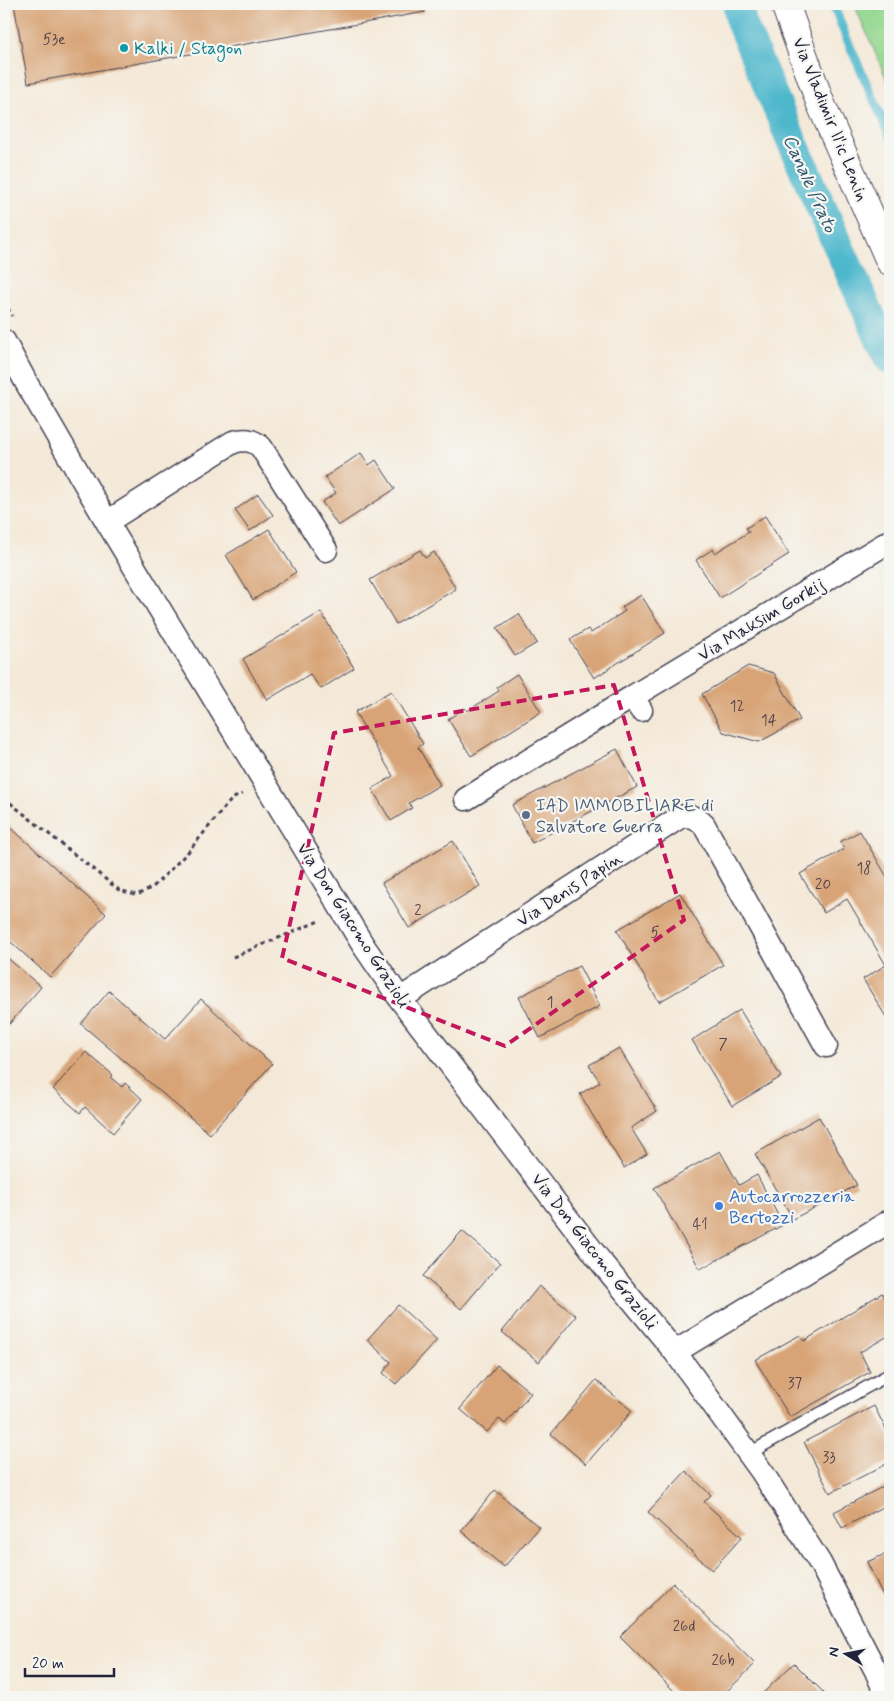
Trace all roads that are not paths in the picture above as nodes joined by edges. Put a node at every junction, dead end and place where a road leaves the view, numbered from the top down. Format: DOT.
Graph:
graph roads {
  1 [pos="785,4"];
  2 [pos="890,261"];
  3 [pos="4,341"];
  4 [pos="107,522"];
  5 [pos="890,541"];
  6 [pos="326,550"];
  7 [pos="466,799"];
  8 [pos="400,999"];
  9 [pos="826,1046"];
  10 [pos="890,1221"];
  11 [pos="674,1352"];
  12 [pos="890,1374"];
  13 [pos="748,1454"];
  14 [pos="887,1697"];
  1 -- 2 [label="main road, Via Vladimir Il'ic Lenin"];
  3 -- 4 [label="street, Via Don Giacomo Grazioli"];
  4 -- 6 [label="street"];
  4 -- 8 [label="street, Via Don Giacomo Grazioli"];
  5 -- 7 [label="street, Via Maksim Gorkij"];
  8 -- 9 [label="street, Via Denis Papin"];
  8 -- 11 [label="street, Via Don Giacomo Grazioli"];
  10 -- 11 [label="street"];
  11 -- 13 [label="street, Via Don Giacomo Grazioli"];
  12 -- 13 [label="lane"];
  13 -- 14 [label="street, Via Don Giacomo Grazioli"];
}
